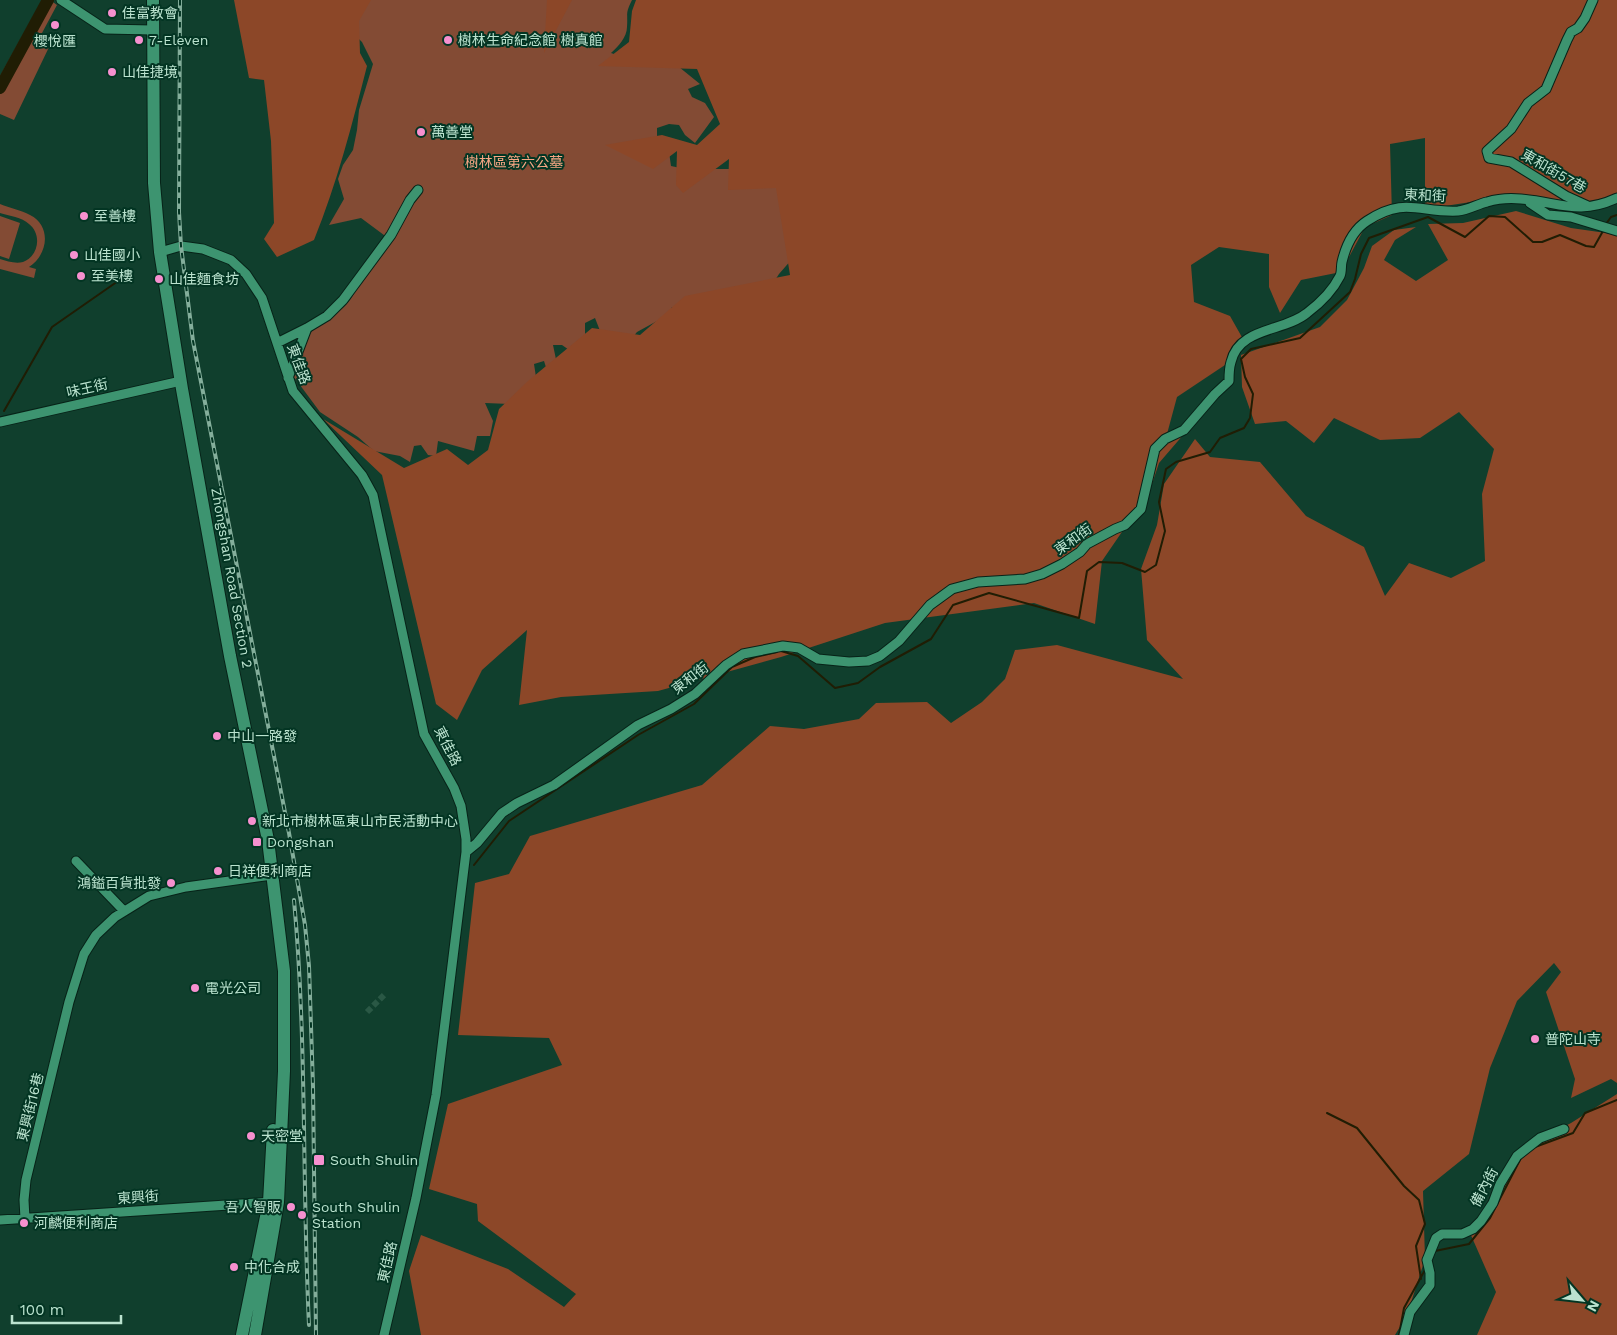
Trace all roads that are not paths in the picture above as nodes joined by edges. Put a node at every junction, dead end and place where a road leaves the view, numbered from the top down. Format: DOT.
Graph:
graph roads {
  1 [pos="61,0"];
  2 [pos="153,0"];
  3 [pos="1593,0"];
  4 [pos="152,30"];
  5 [pos="418,190"];
  6 [pos="1617,198"];
  7 [pos="1527,200"];
  8 [pos="1590,207"];
  9 [pos="1614,230"];
  10 [pos="160,252"];
  11 [pos="307,328"];
  12 [pos="277,343"];
  13 [pos="288,378"];
  14 [pos="181,381"];
  15 [pos="0,422"];
  16 [pos="466,852"];
  17 [pos="76,861"];
  18 [pos="272,875"];
  19 [pos="124,911"];
  20 [pos="1564,1129"];
  21 [pos="274,1202"];
  22 [pos="25,1219"];
  23 [pos="0,1220"];
  24 [pos="242,1335"];
  25 [pos="255,1335"];
  26 [pos="384,1335"];
  27 [pos="1404,1335"];
  1 -- 4 [label="street"];
  2 -- 4 [label="main road, Zhongshan Road Section 2"];
  3 -- 8 [label="street, 東和街57巷"];
  4 -- 10 [label="main road, Zhongshan Road Section 2"];
  5 -- 11 [label="street"];
  6 -- 8 [label="street, 東和街"];
  7 -- 8 [label="street, 東和街"];
  7 -- 9 [label="street"];
  7 -- 16 [label="street, 東和街"];
  10 -- 12 [label="street, 東佳路"];
  10 -- 14 [label="main road, Zhongshan Road Section 2"];
  11 -- 12 [label="street"];
  11 -- 13 [label="street"];
  12 -- 13 [label="street, 東佳路"];
  13 -- 16 [label="street, 東佳路"];
  14 -- 15 [label="street, 味王街"];
  14 -- 18 [label="main road, Zhongshan Road Section 2"];
  16 -- 26 [label="street, 東佳路"];
  17 -- 19 [label="street"];
  18 -- 19 [label="street, 東興街16巷"];
  18 -- 21 [label="main road, Zhongshan Road Section 2"];
  19 -- 22 [label="street, 東興街16巷"];
  20 -- 27 [label="street, 備內街"];
  21 -- 22 [label="street, 東興街"];
  21 -- 24 [label="main road, Zhongshan Road Section 2"];
  21 -- 25 [label="main road, Zhongshan Road Section 2"];
  22 -- 23 [label="street, 東興街"];
}
